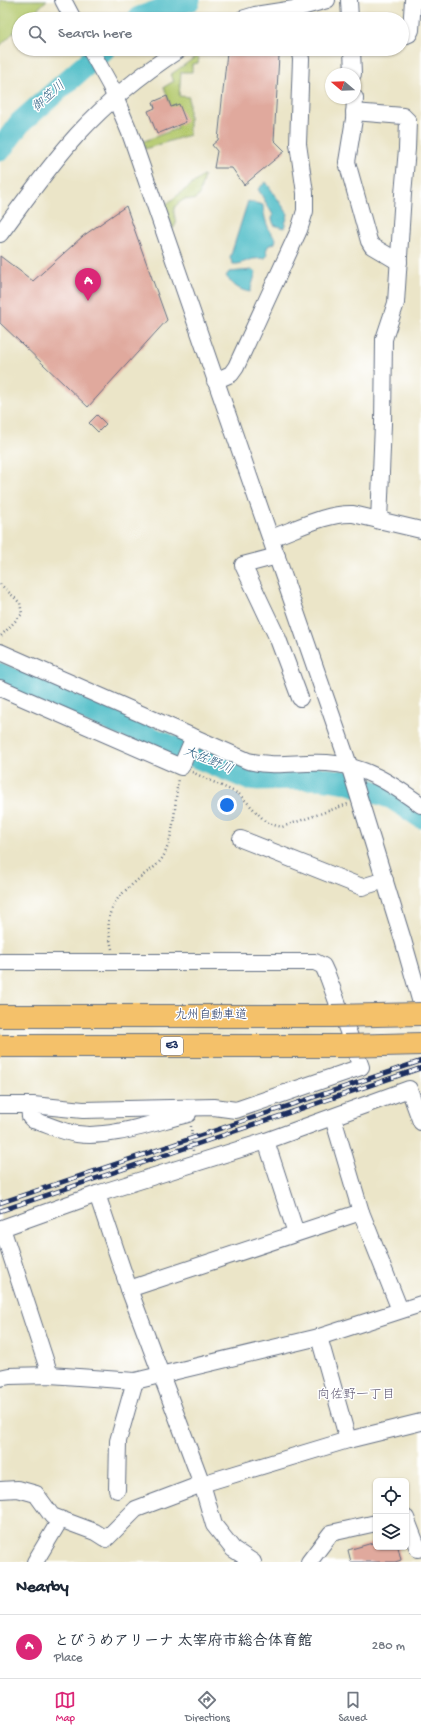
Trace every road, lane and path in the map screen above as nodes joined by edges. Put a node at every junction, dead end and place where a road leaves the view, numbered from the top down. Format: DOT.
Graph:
graph roads {
  1 [pos="63,0"];
  2 [pos="327,0"];
  3 [pos="349,0"];
  4 [pos="413,0"];
  5 [pos="69,12"];
  6 [pos="300,12"];
  7 [pos="350,12"];
  8 [pos="409,34"];
  9 [pos="94,56"];
  10 [pos="169,56"];
  11 [pos="300,56"];
  12 [pos="352,56"];
  13 [pos="353,68"];
  14 [pos="113,91"];
  15 [pos="354,105"];
  16 [pos="0,234"];
  17 [pos="399,262"];
  18 [pos="215,381"];
  19 [pos="379,521"];
  20 [pos="421,530"];
  21 [pos="271,538"];
  22 [pos="277,556"];
  23 [pos="0,584"];
  24 [pos="0,637"];
  25 [pos="0,652"];
  26 [pos="0,688"];
  27 [pos="300,698"];
  28 [pos="194,738"];
  29 [pos="349,765"];
  30 [pos="181,767"];
  31 [pos="359,800"];
  32 [pos="421,805"];
  33 [pos="241,838"];
  34 [pos="385,880"];
  35 [pos="0,962"];
  36 [pos="120,962"];
  37 [pos="420,996"];
  38 [pos="333,1006"];
  39 [pos="421,1014"];
  40 [pos="0,1016"];
  41 [pos="421,1044"];
  42 [pos="0,1046"];
  43 [pos="0,1105"];
  44 [pos="29,1105"];
  45 [pos="192,1110"];
  46 [pos="333,1118"];
  47 [pos="421,1122"];
  48 [pos="266,1141"];
  49 [pos="196,1163"];
  50 [pos="98,1194"];
  51 [pos="361,1212"];
  52 [pos="296,1233"];
  53 [pos="129,1289"];
  54 [pos="421,1304"];
  55 [pos="400,1310"];
  56 [pos="320,1337"];
  57 [pos="50,1375"];
  58 [pos="161,1375"];
  59 [pos="0,1378"];
  60 [pos="135,1381"];
  61 [pos="421,1422"];
  62 [pos="348,1440"];
  63 [pos="202,1484"];
  64 [pos="0,1490"];
  65 [pos="117,1490"];
  66 [pos="60,1520"];
  67 [pos="373,1524"];
  68 [pos="409,1526"];
  69 [pos="421,1548"];
  70 [pos="35,1562"];
  71 [pos="253,1562"];
  72 [pos="309,1562"];
  1 -- 5 [label="street"];
  2 -- 6 [label="street"];
  3 -- 7 [label="street"];
  4 -- 8 [label="street"];
  9 -- 14 [label="street"];
  10 -- 14 [label="street"];
  11 -- 18 [label="street"];
  12 -- 13 [label="street"];
  14 -- 16 [label="street"];
  14 -- 18 [label="street"];
  15 -- 17 [label="street"];
  15 -- 17 [label="street"];
  17 -- 19 [label="street"];
  18 -- 21 [label="street"];
  19 -- 20 [label="street"];
  19 -- 21 [label="street"];
  21 -- 22 [label="street"];
  22 -- 27 [label="street"];
  22 -- 29 [label="street"];
  23 -- 24 [label="path"];
  25 -- 28 [label="street"];
  26 -- 30 [label="street"];
  28 -- 29 [label="street"];
  28 -- 30 [label="street"];
  29 -- 31 [label="street"];
  29 -- 32 [label="street"];
  30 -- 31 [label="path"];
  30 -- 36 [label="path"];
  31 -- 34 [label="street"];
  33 -- 34 [label="street"];
  34 -- 37 [label="street"];
  35 -- 36 [label="street"];
  36 -- 38 [label="street"];
  38 -- 39 [label="highway, 九州自動車道, bridge"];
  38 -- 40 [label="highway, 九州自動車道"];
  38 -- 45 [label="street"];
  41 -- 42 [label="highway, E3, bridge"];
  43 -- 44 [label="street"];
  44 -- 45 [label="street"];
  44 -- 45 [label="street"];
  45 -- 49 [label="path"];
  46 -- 47 [label="street"];
  46 -- 48 [label="street"];
  46 -- 51 [label="street"];
  48 -- 49 [label="street"];
  48 -- 52 [label="street"];
  49 -- 50 [label="street"];
  50 -- 53 [label="street"];
  50 -- 57 [label="street"];
  51 -- 52 [label="street"];
  51 -- 55 [label="street"];
  52 -- 53 [label="street"];
  53 -- 58 [label="street"];
  54 -- 55 [label="street"];
  55 -- 56 [label="street"];
  56 -- 58 [label="street"];
  56 -- 62 [label="street"];
  57 -- 59 [label="street"];
  57 -- 60 [label="street"];
  58 -- 60 [label="street"];
  58 -- 63 [label="street"];
  60 -- 65 [label="street"];
  61 -- 62 [label="street"];
  62 -- 63 [label="street"];
  63 -- 66 [label="street"];
  63 -- 71 [label="street"];
  64 -- 66 [label="street"];
  66 -- 70 [label="street"];
  67 -- 72 [label="street"];
  68 -- 69 [label="street"];
}
